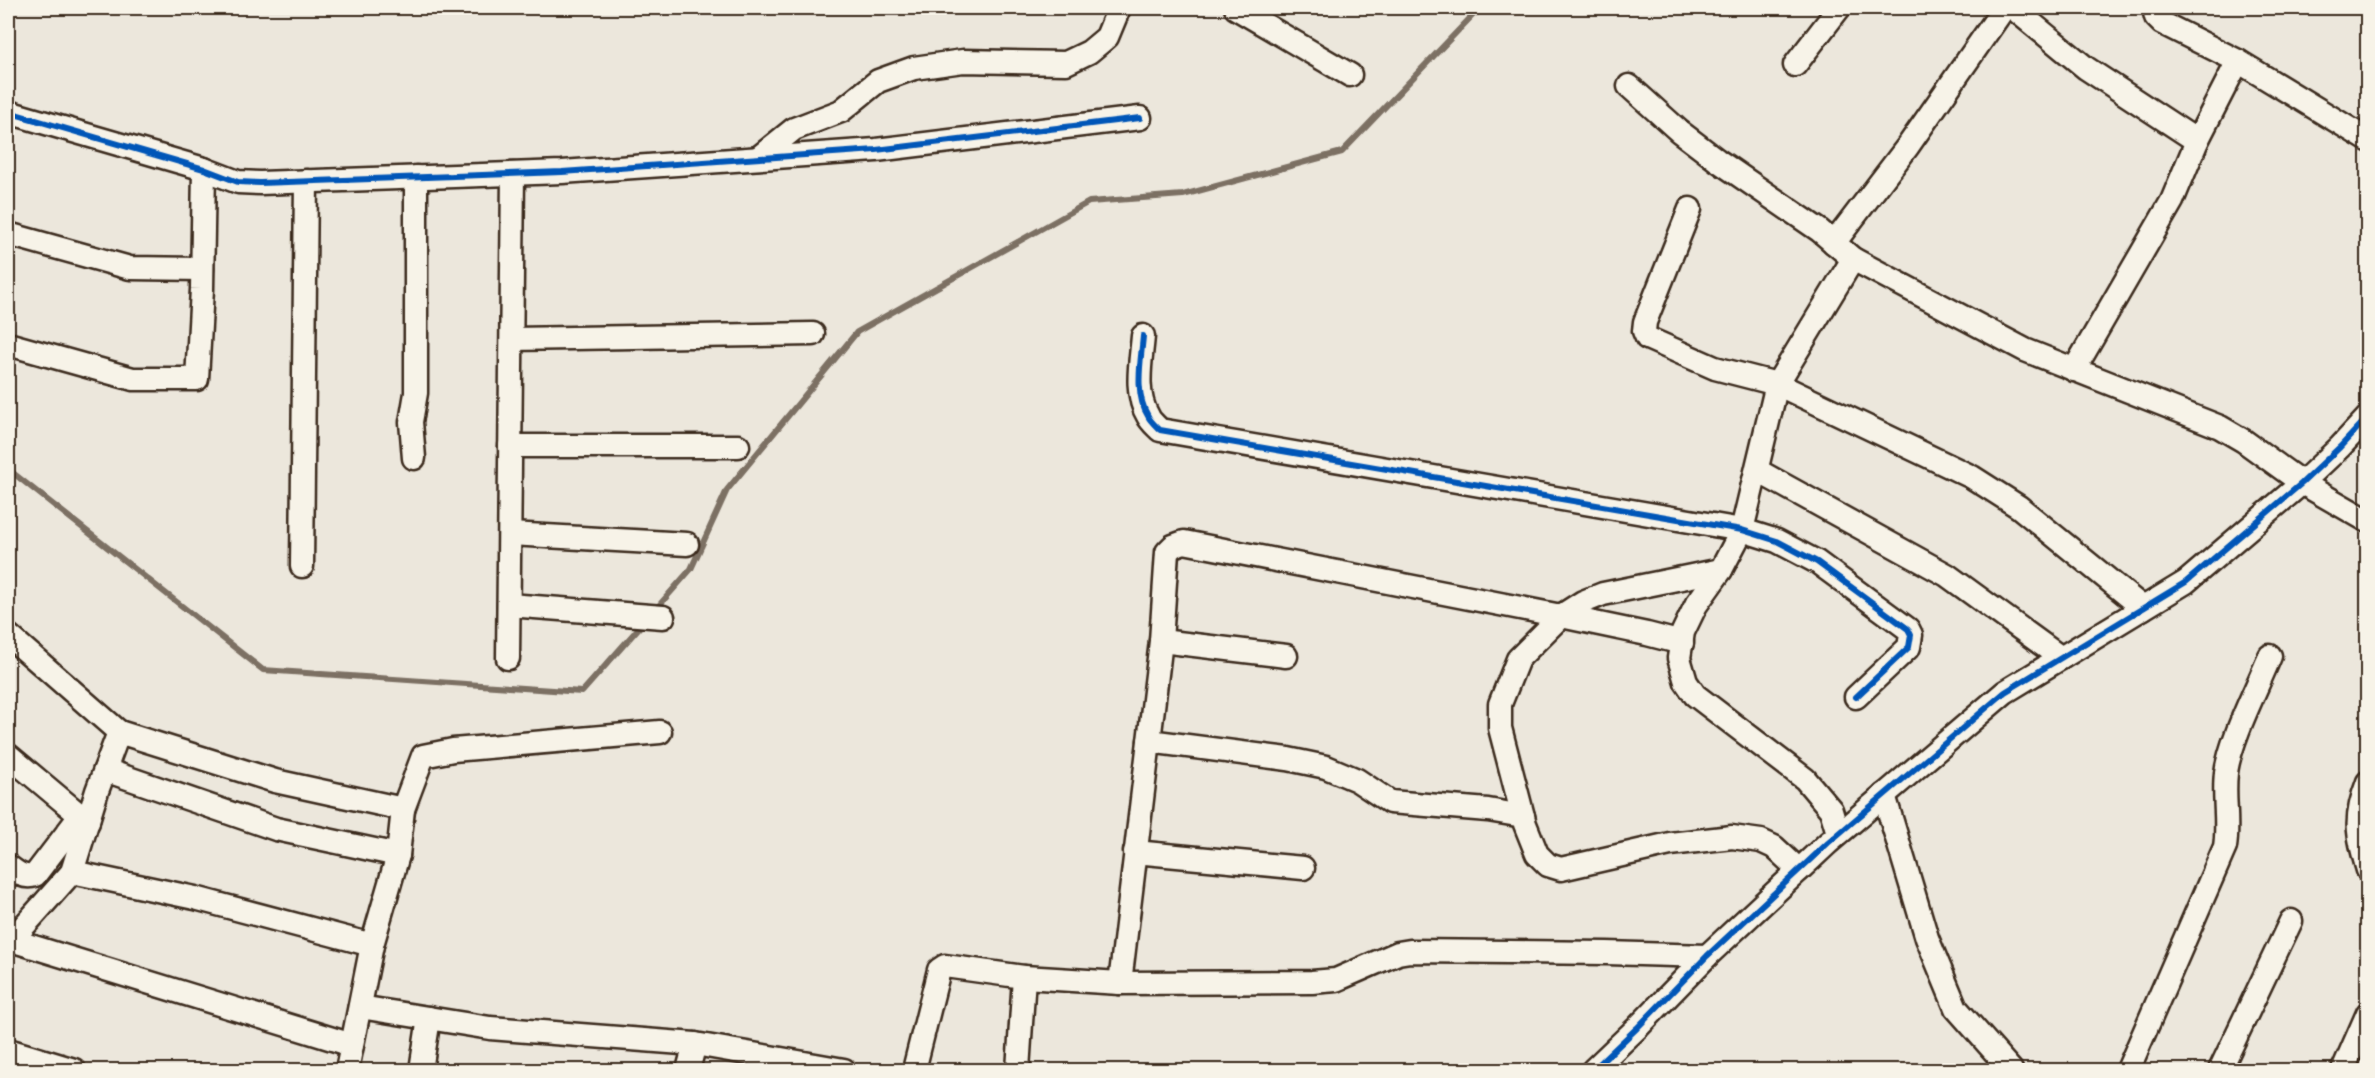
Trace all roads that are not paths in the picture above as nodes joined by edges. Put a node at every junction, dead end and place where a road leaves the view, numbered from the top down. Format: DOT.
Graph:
graph roads {
  1 [pos="1119,8"];
  2 [pos="1236,8"];
  3 [pos="1839,8"];
  4 [pos="2004,8"];
  5 [pos="2013,8"];
  6 [pos="2154,8"];
  7 [pos="2238,61"];
  8 [pos="1795,65"];
  9 [pos="1350,75"];
  10 [pos="1629,86"];
  11 [pos="8,112"];
  12 [pos="1140,118"];
  13 [pos="2197,141"];
  14 [pos="2367,141"];
  15 [pos="759,158"];
  16 [pos="204,169"];
  17 [pos="513,174"];
  18 [pos="416,177"];
  19 [pos="306,181"];
  20 [pos="1690,209"];
  21 [pos="8,234"];
  22 [pos="1834,243"];
  23 [pos="1853,259"];
  24 [pos="202,269"];
  25 [pos="813,334"];
  26 [pos="1143,336"];
  27 [pos="512,339"];
  28 [pos="8,344"];
  29 [pos="2074,370"];
  30 [pos="1777,384"];
  31 [pos="2367,417"];
  32 [pos="510,446"];
  33 [pos="738,446"];
  34 [pos="414,458"];
  35 [pos="1758,471"];
  36 [pos="2302,483"];
  37 [pos="2367,521"];
  38 [pos="1742,530"];
  39 [pos="510,534"];
  40 [pos="687,544"];
  41 [pos="302,566"];
  42 [pos="1721,570"];
  43 [pos="509,605"];
  44 [pos="2142,608"];
  45 [pos="1561,616"];
  46 [pos="663,617"];
  47 [pos="8,635"];
  48 [pos="1161,641"];
  49 [pos="1682,643"];
  50 [pos="1286,656"];
  51 [pos="2270,656"];
  52 [pos="508,658"];
  53 [pos="2061,658"];
  54 [pos="1856,697"];
  55 [pos="119,732"];
  56 [pos="660,732"];
  57 [pos="1149,741"];
  58 [pos="8,755"];
  59 [pos="105,770"];
  60 [pos="2367,782"];
  61 [pos="1884,795"];
  62 [pos="404,809"];
  63 [pos="1523,816"];
  64 [pos="84,819"];
  65 [pos="1838,834"];
  66 [pos="1135,852"];
  67 [pos="398,855"];
  68 [pos="8,866"];
  69 [pos="1302,868"];
  70 [pos="1799,870"];
  71 [pos="2367,870"];
  72 [pos="72,872"];
  73 [pos="2291,921"];
  74 [pos="9,942"];
  75 [pos="372,945"];
  76 [pos="1707,956"];
  77 [pos="1024,977"];
  78 [pos="1120,983"];
  79 [pos="360,1007"];
  80 [pos="2367,1013"];
  81 [pos="429,1018"];
  82 [pos="695,1044"];
  83 [pos="352,1045"];
  84 [pos="8,1050"];
  85 [pos="74,1071"];
  86 [pos="347,1071"];
  87 [pos="421,1071"];
  88 [pos="688,1071"];
  89 [pos="844,1071"];
  90 [pos="914,1071"];
  91 [pos="1018,1071"];
  92 [pos="1593,1071"];
  93 [pos="2011,1071"];
  94 [pos="2128,1071"];
  95 [pos="2220,1071"];
  96 [pos="2343,1071"];
  1 -- 15 [label="street"];
  2 -- 9 [label="street"];
  3 -- 8 [label="street"];
  4 -- 22 [label="street"];
  5 -- 13 [label="street"];
  6 -- 7 [label="street"];
  7 -- 13 [label="street"];
  7 -- 14 [label="street"];
  10 -- 22 [label="street"];
  11 -- 16 [label="street"];
  12 -- 15 [label="street"];
  13 -- 29 [label="street"];
  15 -- 17 [label="street"];
  16 -- 19 [label="street"];
  16 -- 24 [label="street"];
  17 -- 18 [label="street"];
  17 -- 27 [label="street"];
  18 -- 19 [label="street"];
  18 -- 34 [label="street"];
  19 -- 41 [label="street"];
  20 -- 30 [label="street"];
  21 -- 24 [label="street"];
  22 -- 23 [label="street"];
  23 -- 29 [label="street"];
  23 -- 30 [label="street"];
  24 -- 28 [label="street"];
  25 -- 27 [label="street"];
  26 -- 38 [label="street"];
  27 -- 32 [label="street"];
  29 -- 36 [label="street"];
  30 -- 35 [label="street"];
  30 -- 44 [label="street"];
  31 -- 36 [label="street"];
  32 -- 33 [label="street"];
  32 -- 39 [label="street"];
  35 -- 38 [label="street"];
  35 -- 53 [label="street"];
  36 -- 37 [label="street"];
  36 -- 44 [label="street"];
  38 -- 42 [label="street"];
  38 -- 54 [label="street"];
  39 -- 40 [label="street"];
  39 -- 43 [label="street"];
  42 -- 45 [label="street"];
  42 -- 49 [label="street"];
  43 -- 46 [label="street"];
  43 -- 52 [label="street"];
  44 -- 53 [label="street"];
  45 -- 48 [label="street"];
  45 -- 49 [label="street"];
  45 -- 63 [label="street"];
  47 -- 55 [label="street"];
  48 -- 50 [label="street"];
  48 -- 57 [label="street"];
  49 -- 65 [label="street"];
  51 -- 94 [label="street"];
  53 -- 61 [label="street"];
  55 -- 59 [label="street"];
  55 -- 62 [label="street"];
  56 -- 62 [label="street"];
  57 -- 63 [label="street"];
  57 -- 66 [label="street"];
  58 -- 64 [label="street"];
  59 -- 64 [label="street"];
  59 -- 67 [label="street"];
  60 -- 71 [label="street"];
  61 -- 65 [label="street"];
  61 -- 93 [label="street"];
  62 -- 67 [label="street"];
  63 -- 70 [label="street"];
  64 -- 68 [label="street"];
  64 -- 72 [label="street"];
  65 -- 70 [label="street"];
  66 -- 69 [label="street"];
  66 -- 78 [label="street"];
  67 -- 75 [label="street"];
  70 -- 76 [label="street"];
  72 -- 74 [label="street"];
  72 -- 75 [label="street"];
  73 -- 95 [label="street"];
  74 -- 83 [label="street"];
  75 -- 79 [label="street"];
  76 -- 78 [label="street"];
  76 -- 92 [label="street"];
  77 -- 78 [label="street"];
  77 -- 90 [label="street"];
  77 -- 91 [label="street"];
  79 -- 81 [label="street"];
  79 -- 83 [label="street"];
  80 -- 96 [label="street"];
  81 -- 82 [label="street"];
  81 -- 87 [label="street"];
  82 -- 88 [label="street"];
  82 -- 89 [label="street"];
  83 -- 86 [label="street"];
  84 -- 85 [label="street"];
}
